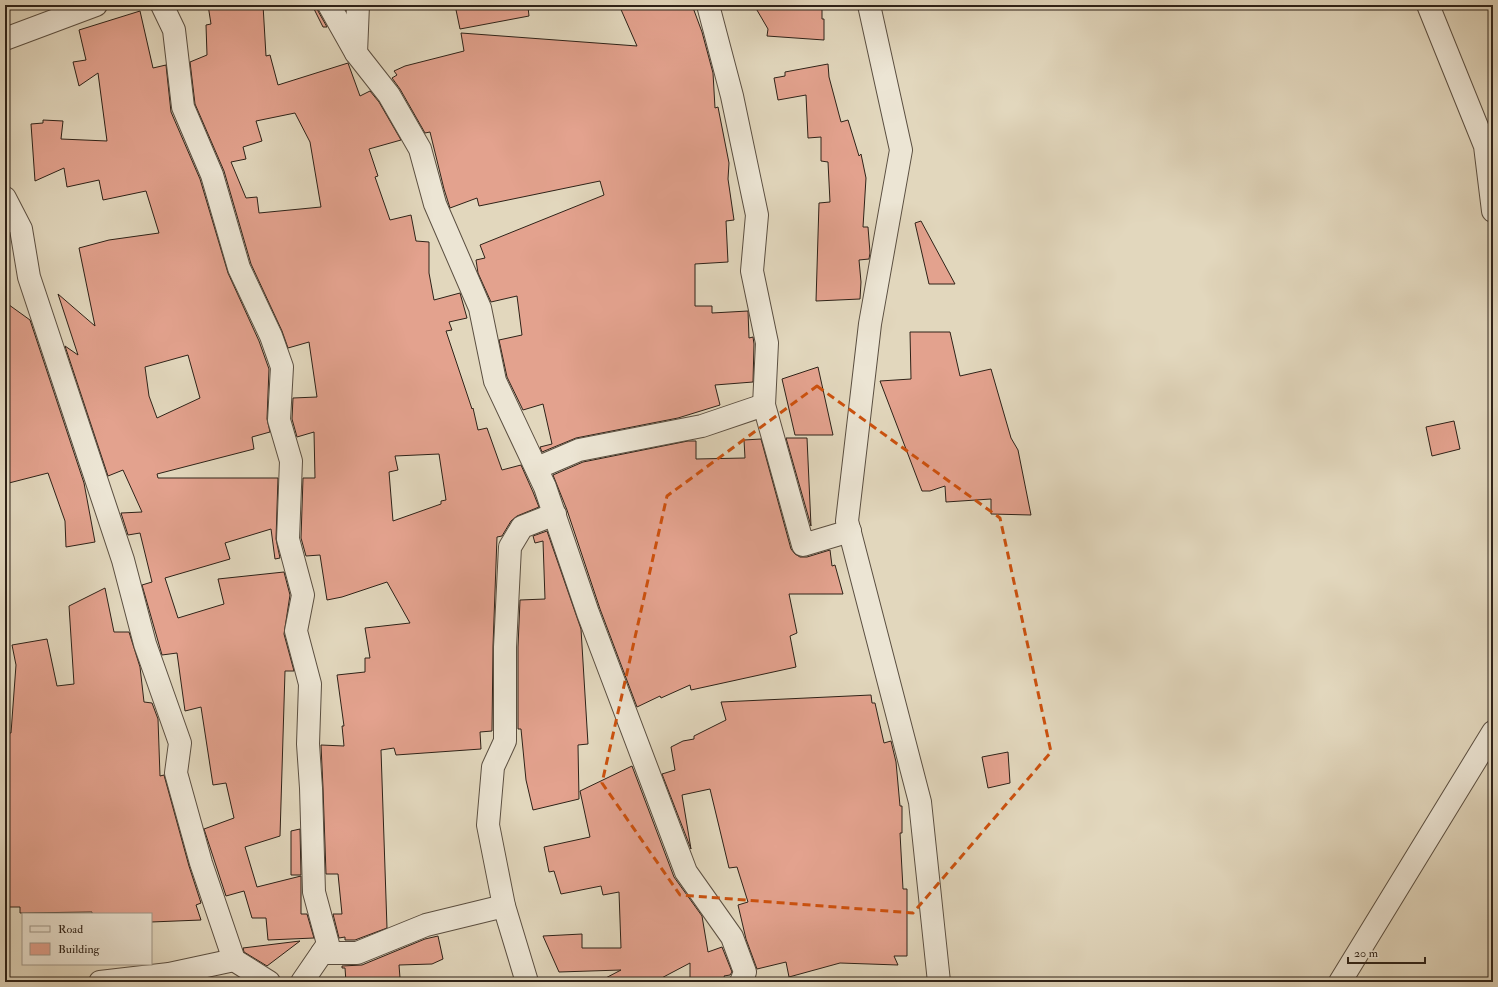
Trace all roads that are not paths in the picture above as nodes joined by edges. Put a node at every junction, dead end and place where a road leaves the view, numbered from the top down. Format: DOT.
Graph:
graph roads {
  1 [pos="96,5"];
  2 [pos="162,5"];
  3 [pos="329,5"];
  4 [pos="358,5"];
  5 [pos="708,5"];
  6 [pos="869,5"];
  7 [pos="1428,5"];
  8 [pos="5,38"];
  9 [pos="356,53"];
  10 [pos="1493,125"];
  11 [pos="1489,143"];
  12 [pos="5,198"];
  13 [pos="1493,211"];
  14 [pos="764,405"];
  15 [pos="536,468"];
  16 [pos="555,514"];
  17 [pos="850,531"];
  18 [pos="1493,732"];
  19 [pos="504,906"];
  20 [pos="322,953"];
  21 [pos="234,960"];
  22 [pos="100,982"];
  23 [pos="269,982"];
  24 [pos="302,982"];
  25 [pos="527,982"];
  26 [pos="741,982"];
  27 [pos="939,982"];
  28 [pos="1340,982"];
  1 -- 8 [label="street"];
  2 -- 20 [label="street"];
  3 -- 9 [label="street"];
  4 -- 9 [label="street"];
  5 -- 14 [label="street"];
  6 -- 17 [label="street"];
  7 -- 11 [label="street"];
  9 -- 15 [label="street"];
  10 -- 11 [label="street"];
  11 -- 13 [label="street"];
  12 -- 21 [label="street"];
  14 -- 15 [label="street"];
  14 -- 17 [label="street"];
  15 -- 16 [label="street"];
  16 -- 19 [label="street"];
  16 -- 26 [label="street"];
  17 -- 27 [label="street"];
  18 -- 28 [label="street"];
  19 -- 20 [label="street"];
  19 -- 25 [label="street"];
  20 -- 24 [label="street"];
  21 -- 22 [label="street"];
  21 -- 23 [label="street"];
}
